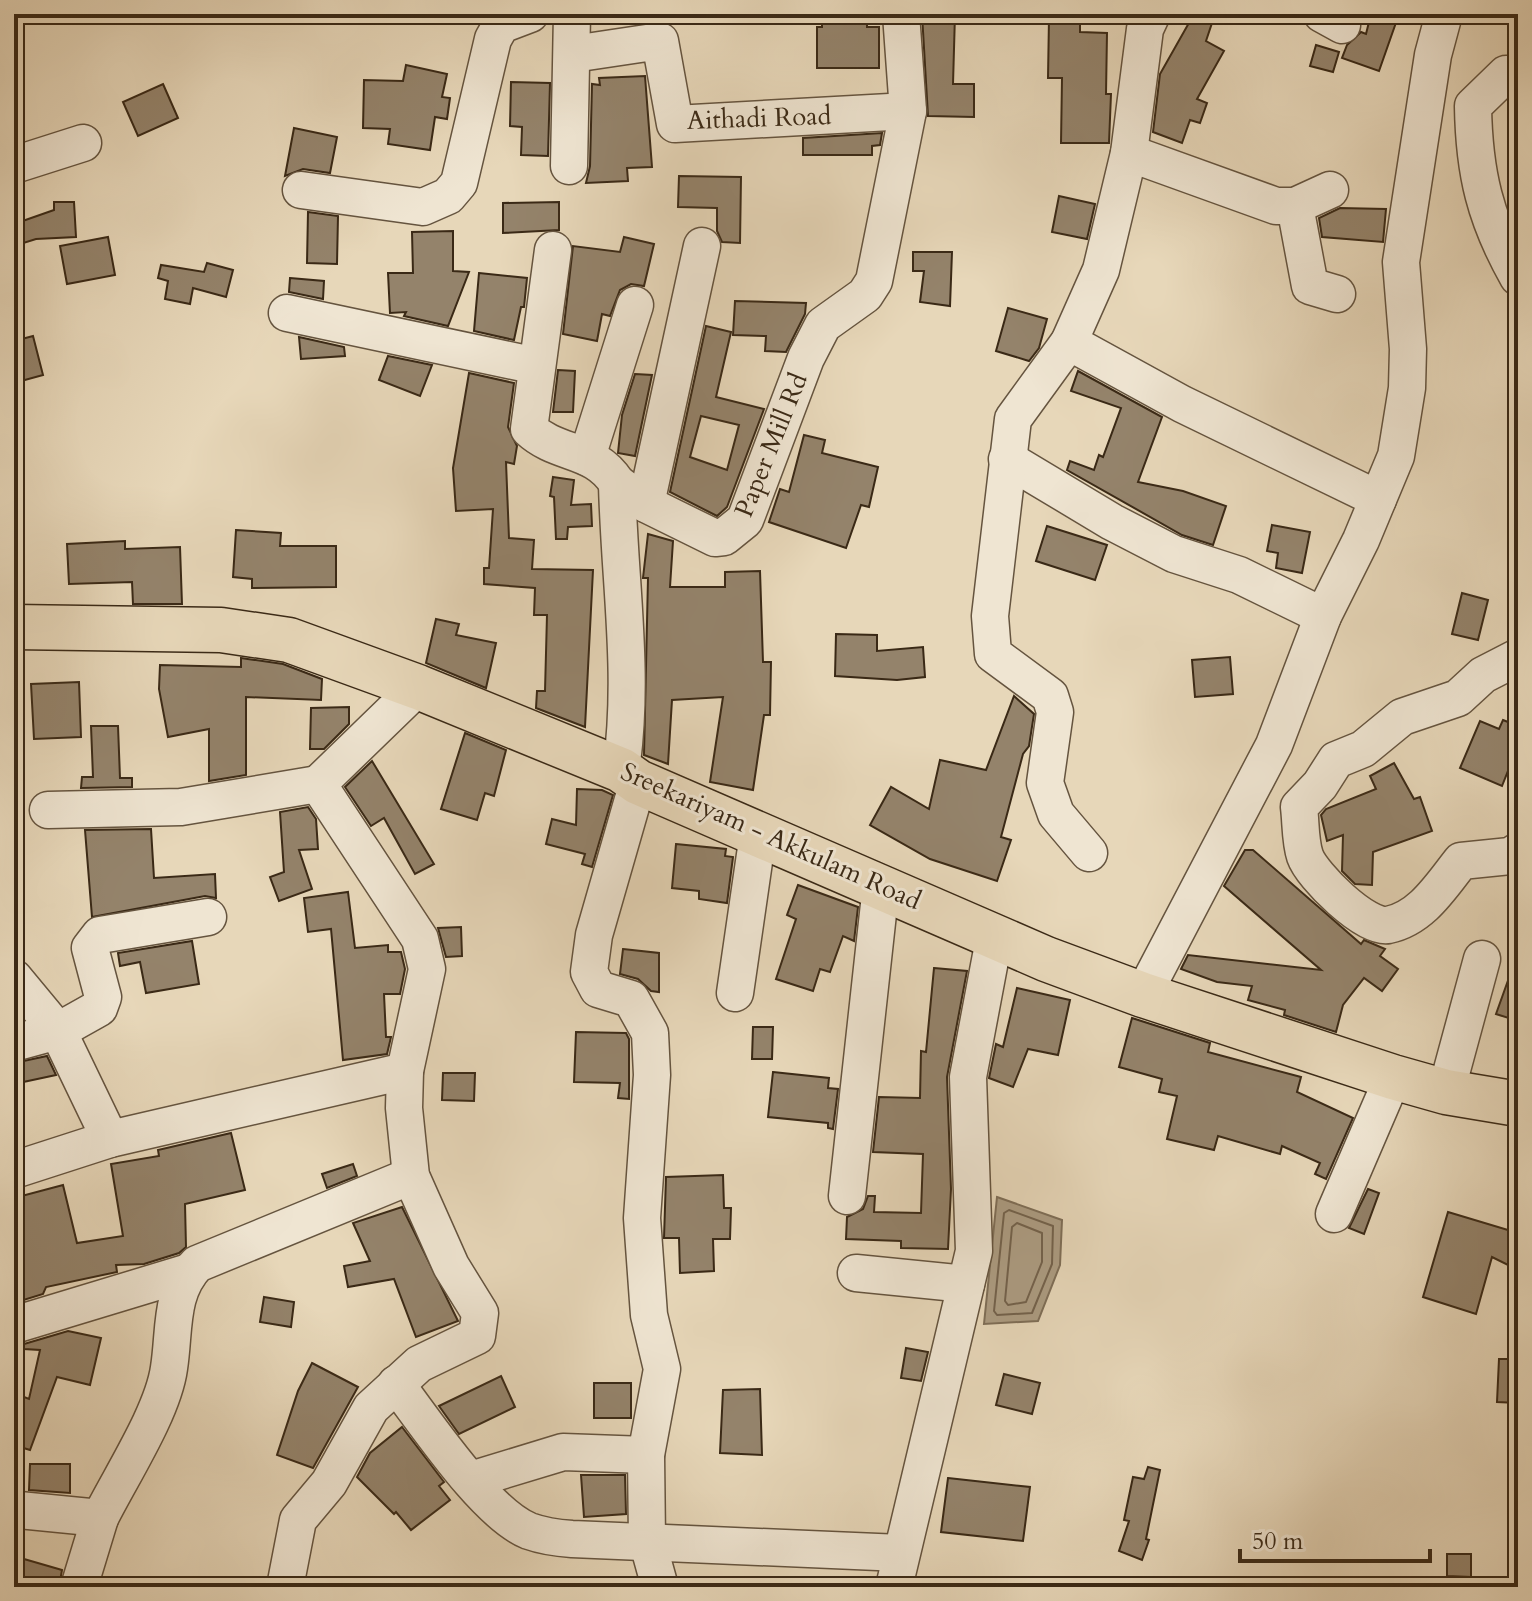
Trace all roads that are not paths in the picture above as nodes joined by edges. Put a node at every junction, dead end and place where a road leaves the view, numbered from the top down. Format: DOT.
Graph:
graph roads {
  1 [pos="530,14"];
  2 [pos="572,14"];
  3 [pos="901,14"];
  4 [pos="1152,14"];
  5 [pos="1444,14"];
  6 [pos="573,54"];
  7 [pos="1518,74"];
  8 [pos="908,111"];
  9 [pos="83,143"];
  10 [pos="1129,153"];
  11 [pos="14,165"];
  12 [pos="569,166"];
  13 [pos="301,190"];
  14 [pos="1330,190"];
  15 [pos="1295,206"];
  16 [pos="702,246"];
  17 [pos="553,250"];
  18 [pos="1518,277"];
  19 [pos="1337,294"];
  20 [pos="635,305"];
  21 [pos="287,313"];
  22 [pos="1069,342"];
  23 [pos="537,366"];
  24 [pos="587,457"];
  25 [pos="1007,459"];
  26 [pos="617,483"];
  27 [pos="1378,499"];
  28 [pos="646,504"];
  29 [pos="1323,616"];
  30 [pos="14,627"];
  31 [pos="1518,657"];
  32 [pos="418,687"];
  33 [pos="630,776"];
  34 [pos="318,784"];
  35 [pos="48,810"];
  36 [pos="758,834"];
  37 [pos="1089,853"];
  38 [pos="1515,856"];
  39 [pos="881,886"];
  40 [pos="208,917"];
  41 [pos="995,934"];
  42 [pos="1482,959"];
  43 [pos="14,978"];
  44 [pos="735,993"];
  45 [pos="1143,995"];
  46 [pos="58,1031"];
  47 [pos="14,1043"];
  48 [pos="405,1071"];
  49 [pos="1393,1077"];
  50 [pos="1446,1092"];
  51 [pos="1518,1104"];
  52 [pos="110,1139"];
  53 [pos="14,1170"];
  54 [pos="411,1176"];
  55 [pos="847,1196"];
  56 [pos="1334,1214"];
  57 [pos="189,1272"];
  58 [pos="856,1273"];
  59 [pos="966,1284"];
  60 [pos="14,1325"];
  61 [pos="396,1384"];
  62 [pos="646,1455"];
  63 [pos="471,1480"];
  64 [pos="19,1510"];
  65 [pos="100,1518"];
  66 [pos="647,1540"];
  67 [pos="898,1570"];
  68 [pos="79,1587"];
  69 [pos="285,1587"];
  70 [pos="660,1587"];
  1 -- 13 [label="street"];
  2 -- 6 [label="street"];
  3 -- 8 [label="street"];
  4 -- 10 [label="street"];
  5 -- 27 [label="street"];
  6 -- 8 [label="street, Aithadi Road"];
  6 -- 12 [label="street"];
  7 -- 18 [label="street"];
  8 -- 28 [label="street, Paper Mill Rd"];
  9 -- 11 [label="street"];
  10 -- 15 [label="street"];
  10 -- 22 [label="street"];
  14 -- 15 [label="street"];
  15 -- 19 [label="street"];
  16 -- 28 [label="street"];
  17 -- 23 [label="street"];
  20 -- 24 [label="street"];
  21 -- 23 [label="street"];
  22 -- 25 [label="street"];
  22 -- 27 [label="street"];
  23 -- 24 [label="street"];
  24 -- 26 [label="street, Paper Mill Rd"];
  25 -- 29 [label="street"];
  25 -- 37 [label="street"];
  26 -- 28 [label="street, Paper Mill Rd"];
  26 -- 33 [label="street"];
  27 -- 29 [label="street"];
  29 -- 45 [label="street"];
  30 -- 32 [label="main road, Sreekariyam - Akkulam Road"];
  31 -- 38 [label="street"];
  32 -- 33 [label="main road, Sreekariyam - Akkulam Road"];
  32 -- 34 [label="street"];
  33 -- 36 [label="main road, Sreekariyam - Akkulam Road"];
  33 -- 62 [label="street"];
  34 -- 35 [label="street"];
  34 -- 48 [label="street"];
  36 -- 39 [label="main road, Sreekariyam - Akkulam Road"];
  36 -- 44 [label="street"];
  39 -- 41 [label="main road, Sreekariyam - Akkulam Road"];
  39 -- 55 [label="street"];
  40 -- 46 [label="street"];
  41 -- 45 [label="main road, Sreekariyam - Akkulam Road"];
  41 -- 59 [label="street"];
  42 -- 50 [label="street"];
  43 -- 46 [label="street"];
  45 -- 49 [label="main road, Sreekariyam - Akkulam Road"];
  46 -- 47 [label="street"];
  46 -- 52 [label="street"];
  48 -- 52 [label="street"];
  48 -- 54 [label="street"];
  49 -- 50 [label="main road, Sreekariyam - Akkulam Road"];
  49 -- 56 [label="street"];
  50 -- 51 [label="main road, Sreekariyam - Akkulam Road"];
  52 -- 53 [label="street"];
  54 -- 57 [label="street"];
  54 -- 61 [label="street"];
  57 -- 60 [label="street"];
  57 -- 65 [label="street"];
  58 -- 59 [label="street"];
  59 -- 67 [label="street"];
  61 -- 63 [label="street"];
  61 -- 69 [label="street"];
  62 -- 63 [label="street"];
  62 -- 66 [label="street"];
  63 -- 66 [label="street"];
  64 -- 65 [label="street"];
  65 -- 68 [label="street"];
  66 -- 67 [label="street"];
  66 -- 70 [label="street"];
}
